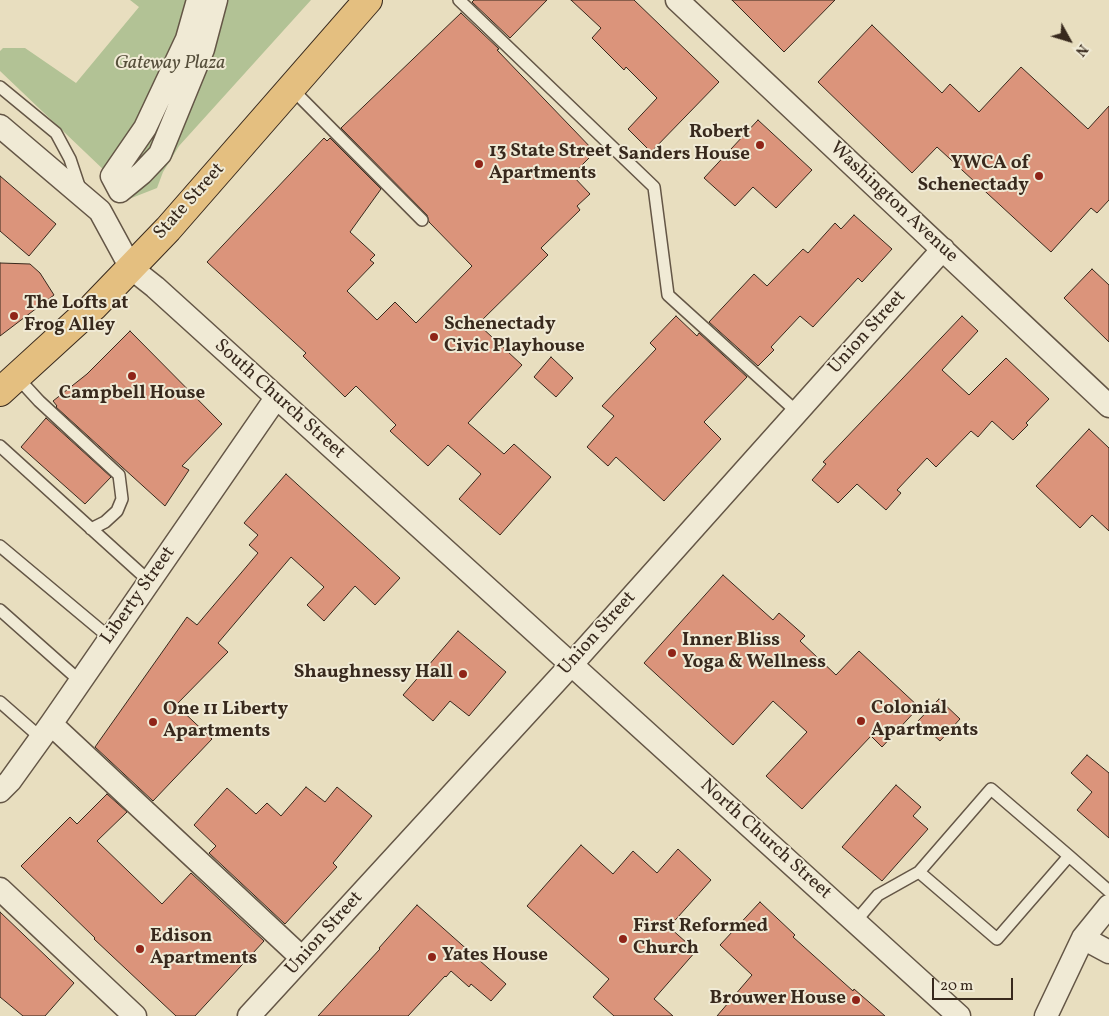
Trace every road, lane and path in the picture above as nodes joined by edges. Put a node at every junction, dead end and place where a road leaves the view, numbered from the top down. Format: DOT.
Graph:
graph roads {
  1 [pos="198,0"];
  2 [pos="216,0"];
  3 [pos="368,0"];
  4 [pos="460,0"];
  5 [pos="677,0"];
  6 [pos="0,87"];
  7 [pos="291,88"];
  8 [pos="0,126"];
  9 [pos="82,195"];
  10 [pos="422,220"];
  11 [pos="943,250"];
  12 [pos="131,268"];
  13 [pos="9,385"];
  14 [pos="276,398"];
  15 [pos="1109,406"];
  16 [pos="797,412"];
  17 [pos="0,446"];
  18 [pos="91,529"];
  19 [pos="0,546"];
  20 [pos="149,581"];
  21 [pos="0,610"];
  22 [pos="110,638"];
  23 [pos="571,665"];
  24 [pos="80,681"];
  25 [pos="0,702"];
  26 [pos="46,731"];
  27 [pos="0,792"];
  28 [pos="1069,856"];
  29 [pos="919,872"];
  30 [pos="0,889"];
  31 [pos="1109,891"];
  32 [pos="1109,906"];
  33 [pos="855,922"];
  34 [pos="1083,938"];
  35 [pos="1109,952"];
  36 [pos="302,958"];
  37 [pos="135,1016"];
  38 [pos="249,1016"];
  39 [pos="959,1016"];
  40 [pos="1046,1016"];
  1 -- 2 [label="street"];
  3 -- 7 [label="main road, State Street"];
  4 -- 16 [label="lane"];
  5 -- 11 [label="street, Washington Avenue"];
  6 -- 9 [label="lane"];
  7 -- 10 [label="lane"];
  7 -- 12 [label="main road, State Street"];
  8 -- 9 [label="street, South Church Street"];
  9 -- 12 [label="street, South Church Street"];
  11 -- 15 [label="street, Washington Avenue"];
  11 -- 16 [label="street, Union Street"];
  12 -- 13 [label="main road, State Street"];
  12 -- 14 [label="street, South Church Street"];
  13 -- 18 [label="lane"];
  14 -- 20 [label="street, Liberty Street"];
  14 -- 23 [label="street, South Church Street"];
  16 -- 23 [label="street, Union Street"];
  17 -- 18 [label="lane"];
  18 -- 20 [label="lane"];
  19 -- 22 [label="lane"];
  20 -- 22 [label="street, Liberty Street"];
  21 -- 24 [label="lane"];
  22 -- 24 [label="street, Liberty Street"];
  23 -- 33 [label="street, North Church Street"];
  23 -- 36 [label="street, Union Street"];
  24 -- 26 [label="street, Liberty Street"];
  25 -- 26 [label="lane"];
  26 -- 27 [label="street, Liberty Street"];
  26 -- 36 [label="street"];
  28 -- 29 [label="lane"];
  28 -- 29 [label="lane"];
  28 -- 31 [label="lane"];
  29 -- 33 [label="lane"];
  30 -- 37 [label="street"];
  32 -- 34 [label="street"];
  33 -- 39 [label="street, North Church Street"];
  34 -- 35 [label="street"];
  34 -- 40 [label="street"];
  36 -- 38 [label="street, Union Street"];
}
